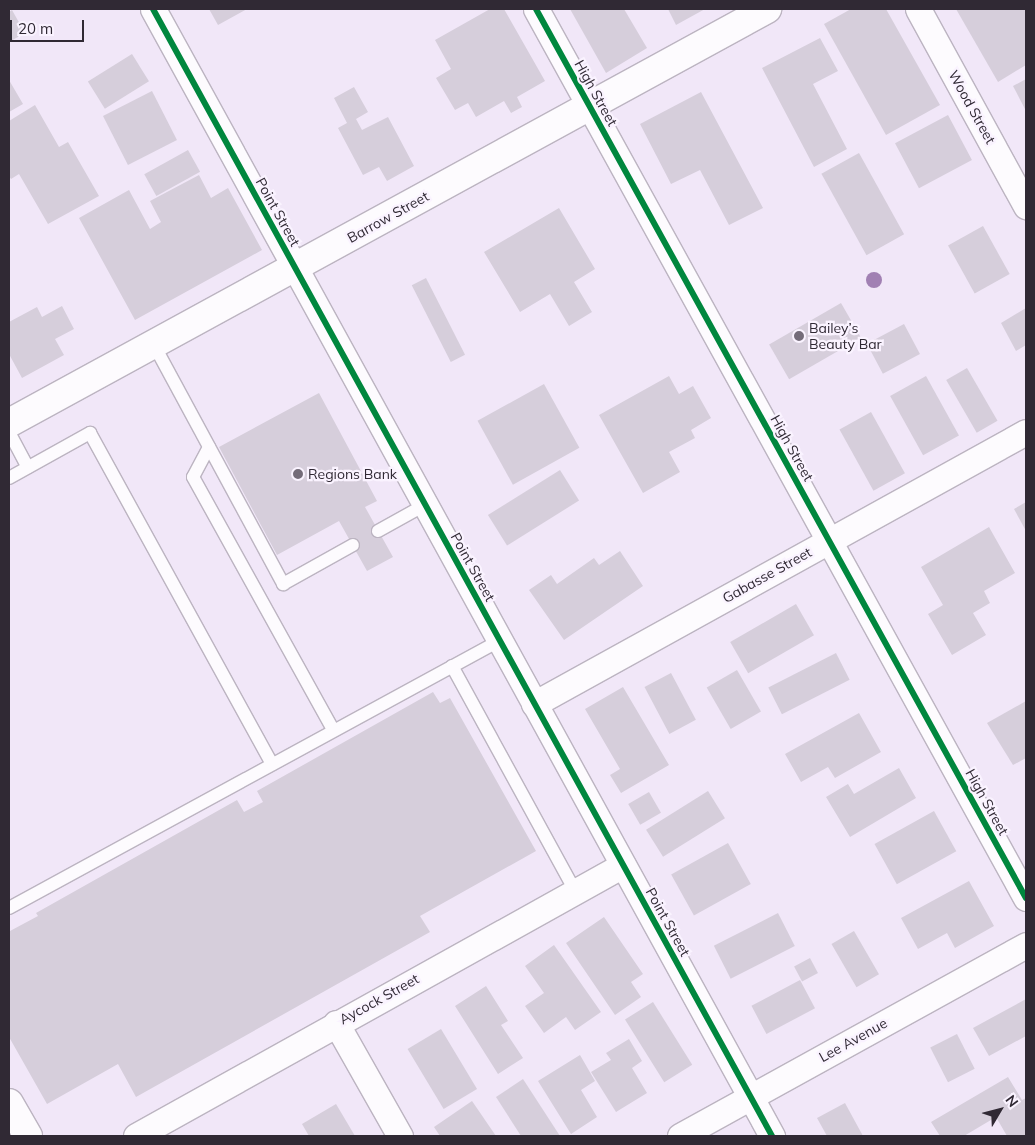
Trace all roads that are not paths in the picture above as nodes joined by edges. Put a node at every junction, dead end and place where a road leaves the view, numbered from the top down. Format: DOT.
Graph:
graph roads {
  1 [pos="153,9"];
  2 [pos="536,9"];
  3 [pos="767,9"];
  4 [pos="918,9"];
  5 [pos="589,105"];
  6 [pos="1026,206"];
  7 [pos="295,269"];
  8 [pos="154,345"];
  9 [pos="9,423"];
  10 [pos="9,432"];
  11 [pos="1026,432"];
  12 [pos="210,447"];
  13 [pos="28,468"];
  14 [pos="9,478"];
  15 [pos="425,505"];
  16 [pos="378,531"];
  17 [pos="829,540"];
  18 [pos="353,545"];
  19 [pos="499,641"];
  20 [pos="452,666"];
  21 [pos="534,704"];
  22 [pos="334,730"];
  23 [pos="272,764"];
  24 [pos="622,865"];
  25 [pos="575,891"];
  26 [pos="1026,898"];
  27 [pos="9,908"];
  28 [pos="1026,945"];
  29 [pos="336,1023"];
  30 [pos="750,1097"];
  31 [pos="9,1103"];
  32 [pos="28,1136"];
  33 [pos="136,1136"];
  34 [pos="400,1136"];
  35 [pos="680,1136"];
  36 [pos="772,1136"];
  1 -- 7 [label="street, Point Street"];
  2 -- 5 [label="street, High Street"];
  3 -- 5 [label="main road, Barrow Street"];
  4 -- 6 [label="street, Wood Street"];
  5 -- 7 [label="main road, Barrow Street"];
  5 -- 17 [label="street, High Street"];
  7 -- 8 [label="main road, Barrow Street"];
  7 -- 15 [label="street, Point Street"];
  8 -- 9 [label="main road, Barrow Street"];
  8 -- 12 [label="lane"];
  10 -- 13 [label="lane"];
  11 -- 17 [label="street, Gabasse Street"];
  12 -- 18 [label="lane"];
  12 -- 22 [label="lane"];
  13 -- 14 [label="lane"];
  13 -- 23 [label="lane"];
  15 -- 16 [label="lane"];
  15 -- 19 [label="street, Point Street"];
  17 -- 21 [label="street, Gabasse Street"];
  17 -- 26 [label="street, High Street"];
  19 -- 20 [label="lane"];
  19 -- 21 [label="street, Point Street"];
  20 -- 22 [label="lane"];
  20 -- 25 [label="lane"];
  21 -- 24 [label="street, Point Street"];
  22 -- 23 [label="lane"];
  23 -- 27 [label="lane"];
  24 -- 25 [label="street, Aycock Street"];
  24 -- 30 [label="street, Point Street"];
  25 -- 29 [label="street, Aycock Street"];
  28 -- 30 [label="street, Lee Avenue"];
  29 -- 33 [label="street, Aycock Street"];
  29 -- 34 [label="street"];
  30 -- 35 [label="street, Lee Avenue"];
  30 -- 36 [label="street, Point Street"];
  31 -- 32 [label="main road"];
}
